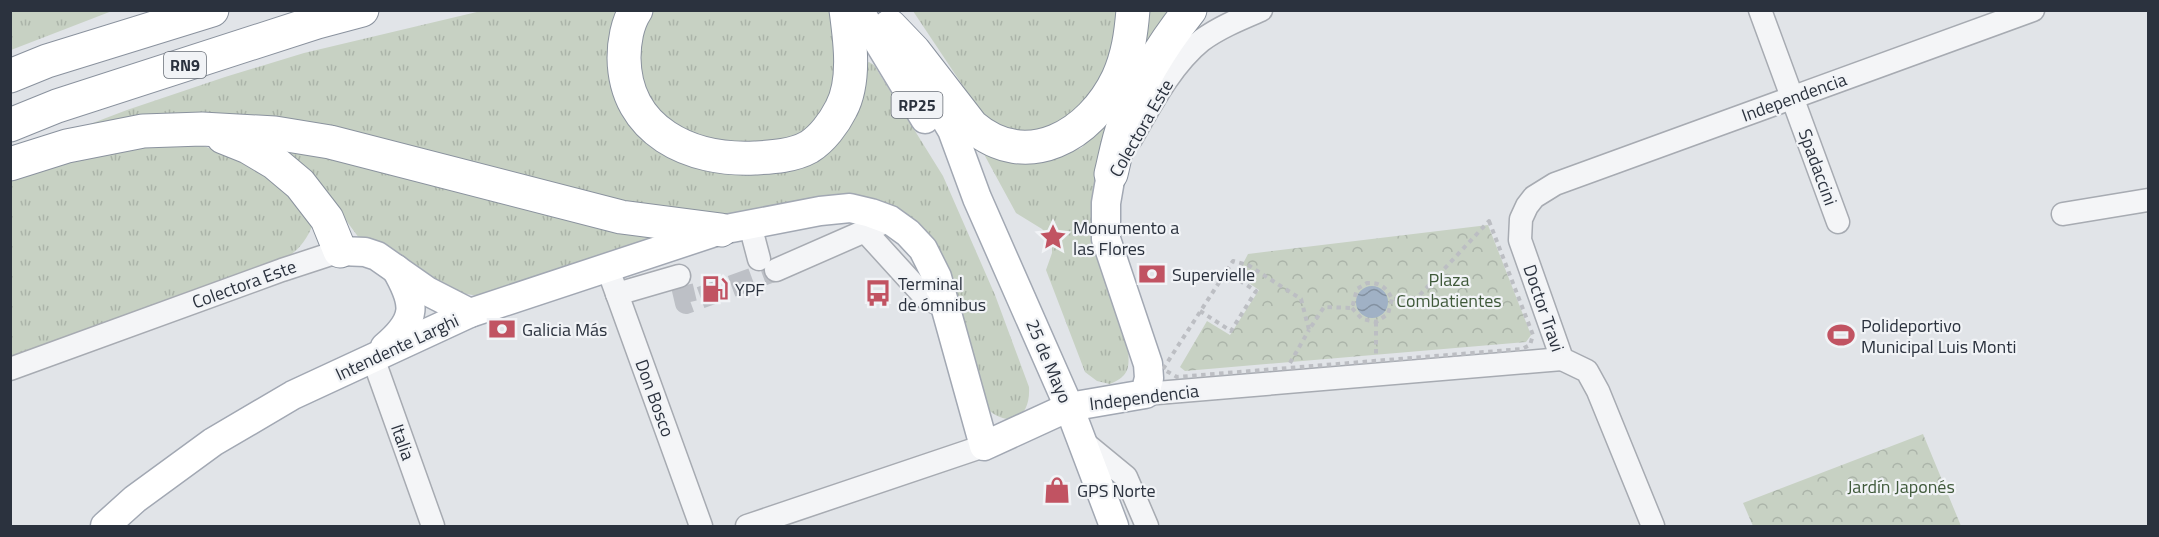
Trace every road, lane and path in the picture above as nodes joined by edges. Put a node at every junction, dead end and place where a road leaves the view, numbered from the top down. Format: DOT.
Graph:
graph roads {
  1 [pos="132,10"];
  2 [pos="212,10"];
  3 [pos="362,10"];
  4 [pos="636,10"];
  5 [pos="846,10"];
  6 [pos="859,10"];
  7 [pos="1133,10"];
  8 [pos="1190,10"];
  9 [pos="1261,10"];
  10 [pos="1761,10"];
  11 [pos="2033,10"];
  12 [pos="885,18"];
  13 [pos="47,61"];
  14 [pos="10,76"];
  15 [pos="1792,97"];
  16 [pos="10,125"];
  17 [pos="202,129"];
  18 [pos="10,164"];
  19 [pos="1111,174"];
  20 [pos="1555,184"];
  21 [pos="977,198"];
  22 [pos="2148,200"];
  23 [pos="2063,214"];
  24 [pos="1838,222"];
  25 [pos="877,226"];
  26 [pos="735,227"];
  27 [pos="671,246"];
  28 [pos="340,251"];
  29 [pos="396,269"];
  30 [pos="1226,272"];
  31 [pos="613,282"];
  32 [pos="1392,299"];
  33 [pos="1353,308"];
  34 [pos="1200,311"];
  35 [pos="470,313"];
  36 [pos="1376,322"];
  37 [pos="1309,330"];
  38 [pos="373,358"];
  39 [pos="1562,359"];
  40 [pos="1376,362"];
  41 [pos="10,369"];
  42 [pos="1287,369"];
  43 [pos="1146,394"];
  44 [pos="1069,407"];
  45 [pos="1081,440"];
  46 [pos="984,446"];
  47 [pos="105,526"];
  48 [pos="432,526"];
  49 [pos="701,526"];
  50 [pos="747,526"];
  51 [pos="1114,526"];
  52 [pos="1147,526"];
  53 [pos="1653,526"];
  1 -- 13 [label="highway"];
  2 -- 13 [label="highway, RN9"];
  3 -- 16 [label="highway, RN9"];
  4 -- 5 [label="highway"];
  6 -- 21 [label="main road, 25 de Mayo / RP25"];
  7 -- 12 [label="highway"];
  8 -- 19 [label="highway"];
  9 -- 19 [label="street, Colectora Este"];
  10 -- 15 [label="street, Spadaccini"];
  11 -- 15 [label="street, Independencia"];
  12 -- 21 [label="main road, 25 de Mayo / RP25"];
  13 -- 14 [label="highway, RN9"];
  15 -- 20 [label="street, Independencia"];
  15 -- 24 [label="street, Spadaccini"];
  17 -- 18 [label="highway"];
  17 -- 26 [label="highway"];
  17 -- 28 [label="highway"];
  19 -- 43 [label="main road, Colectora Este"];
  20 -- 39 [label="street, Doctor Travi"];
  21 -- 44 [label="main road, 25 de Mayo / RP25"];
  22 -- 23 [label="street"];
  25 -- 26 [label="main road"];
  25 -- 26 [label="street"];
  25 -- 46 [label="main road"];
  26 -- 27 [label="main road, Intendente Larghi"];
  27 -- 31 [label="main road, Intendente Larghi"];
  27 -- 31 [label="street"];
  28 -- 29 [label="main road, Colectora Este"];
  28 -- 41 [label="street, Colectora Este"];
  29 -- 35 [label="main road, Colectora Este"];
  29 -- 38 [label="main road"];
  30 -- 34 [label="path"];
  30 -- 34 [label="path"];
  30 -- 37 [label="path"];
  31 -- 35 [label="main road, Intendente Larghi"];
  31 -- 49 [label="street, Don Bosco"];
  32 -- 33 [label="path"];
  32 -- 36 [label="path"];
  32 -- 40 [label="path"];
  33 -- 36 [label="path"];
  33 -- 37 [label="path"];
  34 -- 42 [label="path"];
  35 -- 38 [label="main road, Intendente Larghi"];
  36 -- 40 [label="path"];
  37 -- 42 [label="path"];
  38 -- 47 [label="main road, Intendente Larghi"];
  38 -- 48 [label="street, Italia"];
  39 -- 43 [label="street, Independencia"];
  39 -- 53 [label="street, Doctor Travi"];
  40 -- 42 [label="path"];
  43 -- 44 [label="main road, Independencia"];
  44 -- 45 [label="main road, 25 de Mayo / RP25"];
  44 -- 46 [label="main road, Independencia"];
  45 -- 51 [label="main road, 25 de Mayo / RP25"];
  45 -- 52 [label="street"];
  46 -- 50 [label="street, Independencia"];
}
